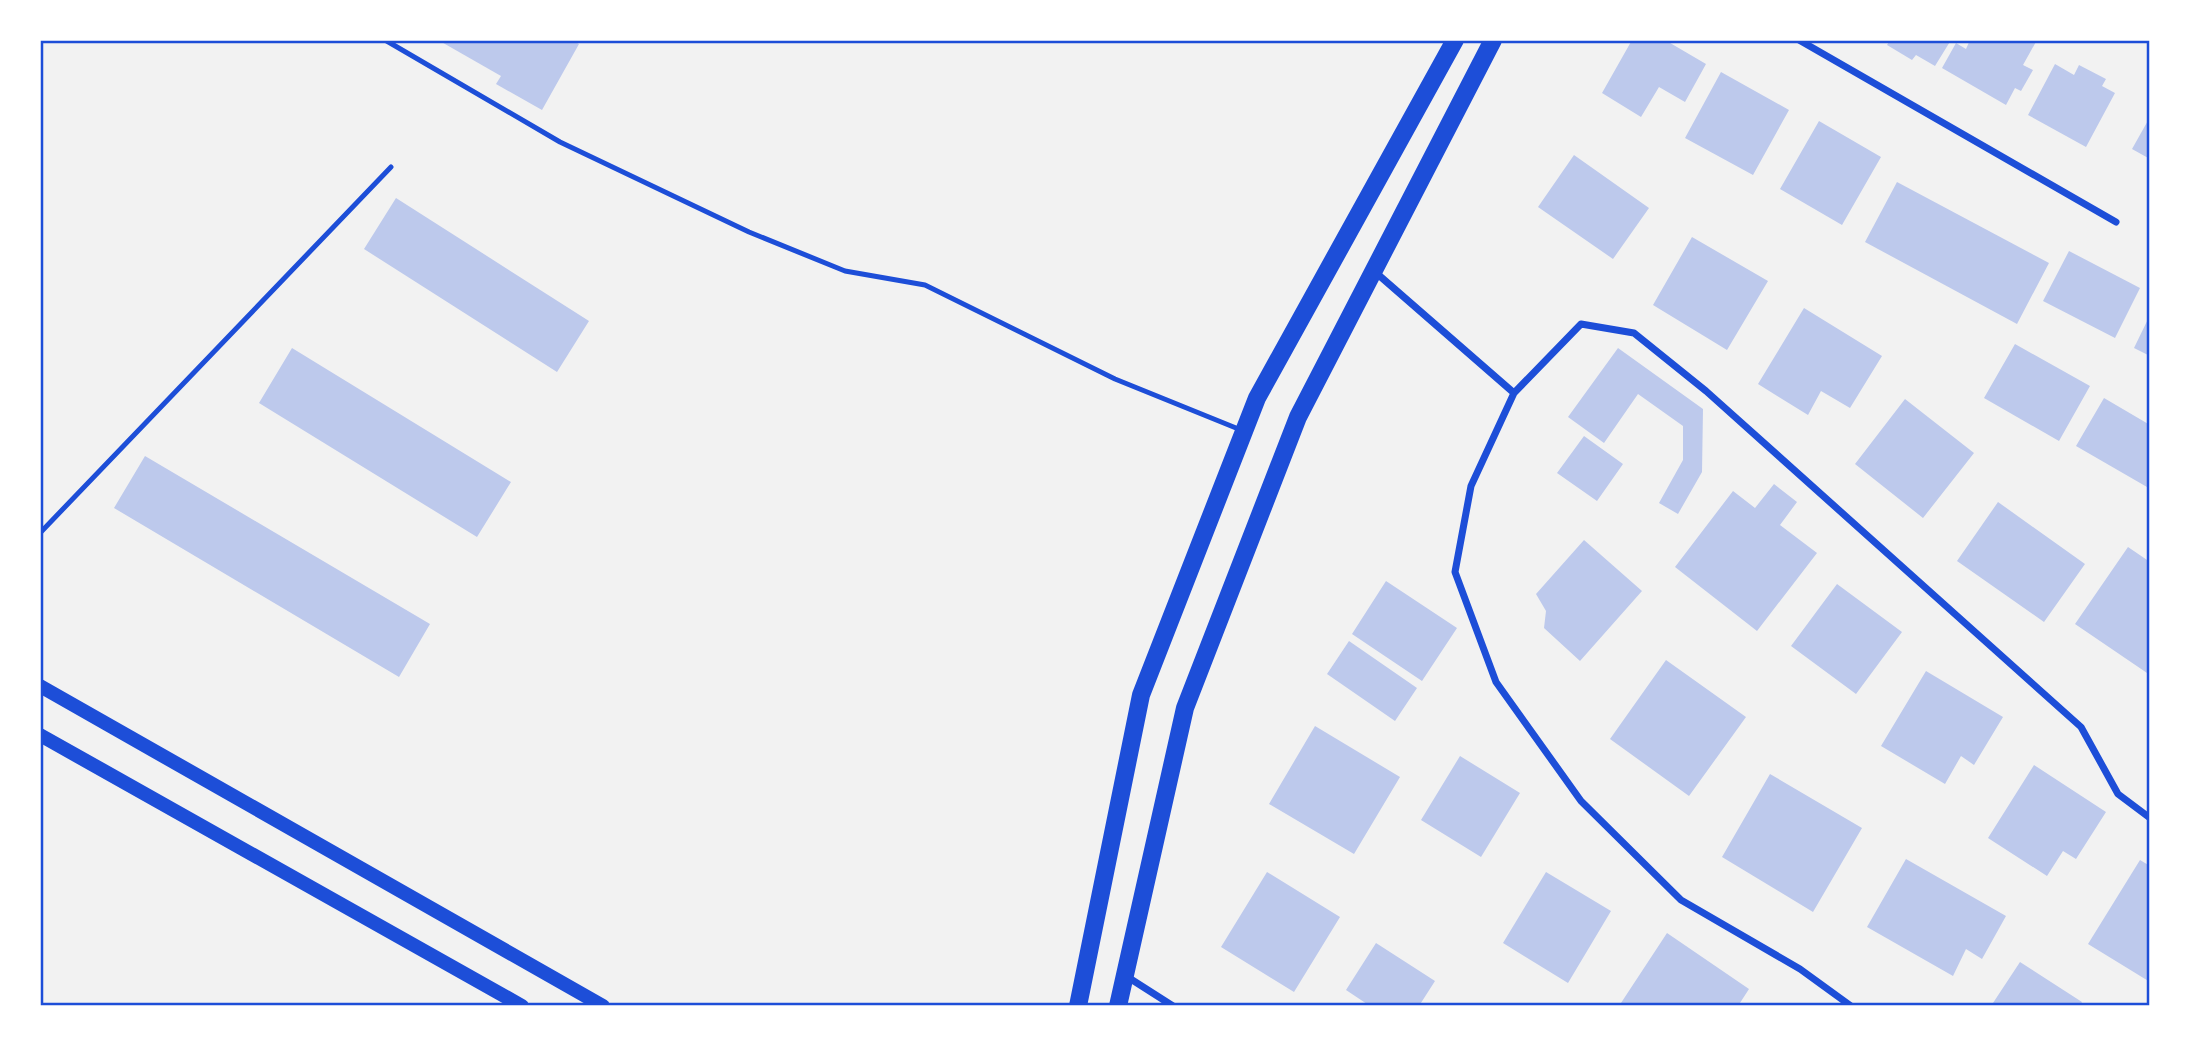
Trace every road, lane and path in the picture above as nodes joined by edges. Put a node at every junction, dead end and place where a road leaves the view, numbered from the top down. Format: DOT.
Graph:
graph roads {
  1 [pos="385,40"];
  2 [pos="1455,40"];
  3 [pos="1493,40"];
  4 [pos="1799,40"];
  5 [pos="391,167"];
  6 [pos="2116,222"];
  7 [pos="1373,271"];
  8 [pos="1514,393"];
  9 [pos="1244,431"];
  10 [pos="40,533"];
  11 [pos="40,686"];
  12 [pos="40,735"];
  13 [pos="2150,818"];
  14 [pos="1124,974"];
  15 [pos="523,1006"];
  16 [pos="603,1006"];
  17 [pos="1077,1006"];
  18 [pos="1118,1006"];
  19 [pos="1173,1006"];
  20 [pos="1851,1006"];
  1 -- 9 [label="lane"];
  2 -- 9 [label="main road"];
  3 -- 7 [label="main road"];
  4 -- 6 [label="street"];
  5 -- 10 [label="lane"];
  7 -- 8 [label="street"];
  7 -- 14 [label="main road"];
  8 -- 13 [label="street"];
  8 -- 20 [label="street"];
  9 -- 17 [label="main road"];
  11 -- 16 [label="main road"];
  12 -- 15 [label="main road"];
  14 -- 18 [label="main road"];
  14 -- 19 [label="street"];
}
